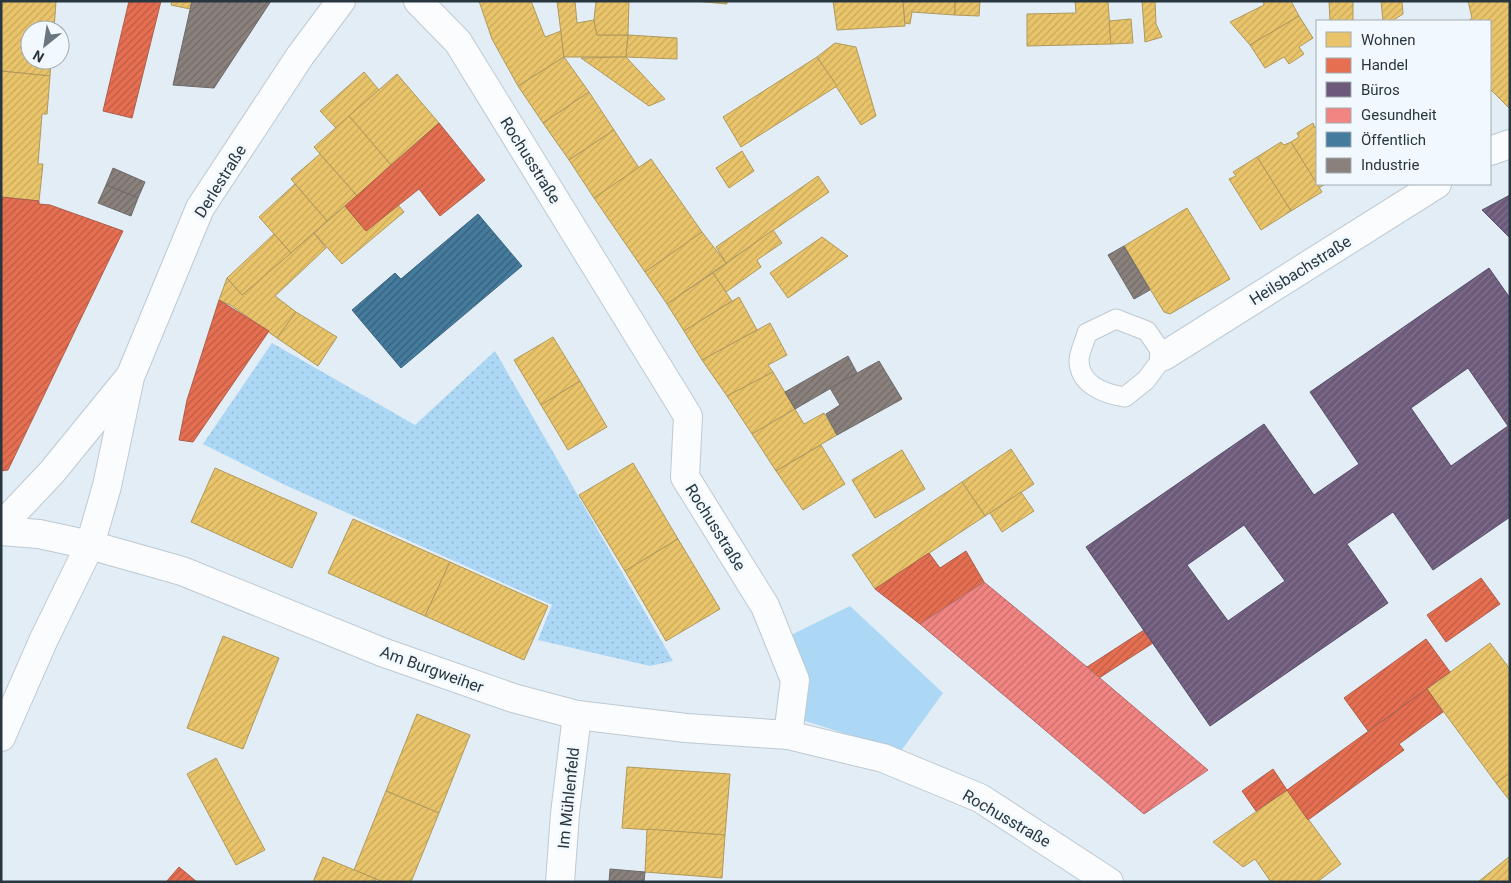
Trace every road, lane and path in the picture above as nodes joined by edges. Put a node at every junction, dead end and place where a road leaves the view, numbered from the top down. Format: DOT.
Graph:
graph roads {
  1 [pos="341,1"];
  2 [pos="418,1"];
  3 [pos="1510,144"];
  4 [pos="1491,151"];
  5 [pos="1435,185"];
  6 [pos="1164,356"];
  7 [pos="130,377"];
  8 [pos="1,526"];
  9 [pos="1,532"];
  10 [pos="90,545"];
  11 [pos="577,715"];
  12 [pos="788,735"];
  13 [pos="1,737"];
  14 [pos="560,882"];
  15 [pos="1110,882"];
  1 -- 7 [label="street, Derlestraße"];
  2 -- 12 [label="street, Rochusstraße"];
  3 -- 4 [label="street"];
  5 -- 6 [label="street, Heilsbachstraße"];
  6 -- 6 [label="lane, Heilsbachstraße"];
  7 -- 8 [label="street, Derlestraße"];
  7 -- 10 [label="street, Derlestraße"];
  9 -- 10 [label="street, Am Burgweiher"];
  10 -- 11 [label="street, Am Burgweiher"];
  10 -- 13 [label="street"];
  11 -- 12 [label="street, Am Burgweiher"];
  11 -- 14 [label="street, Im Mühlenfeld"];
  12 -- 15 [label="street, Rochusstraße"];
}
